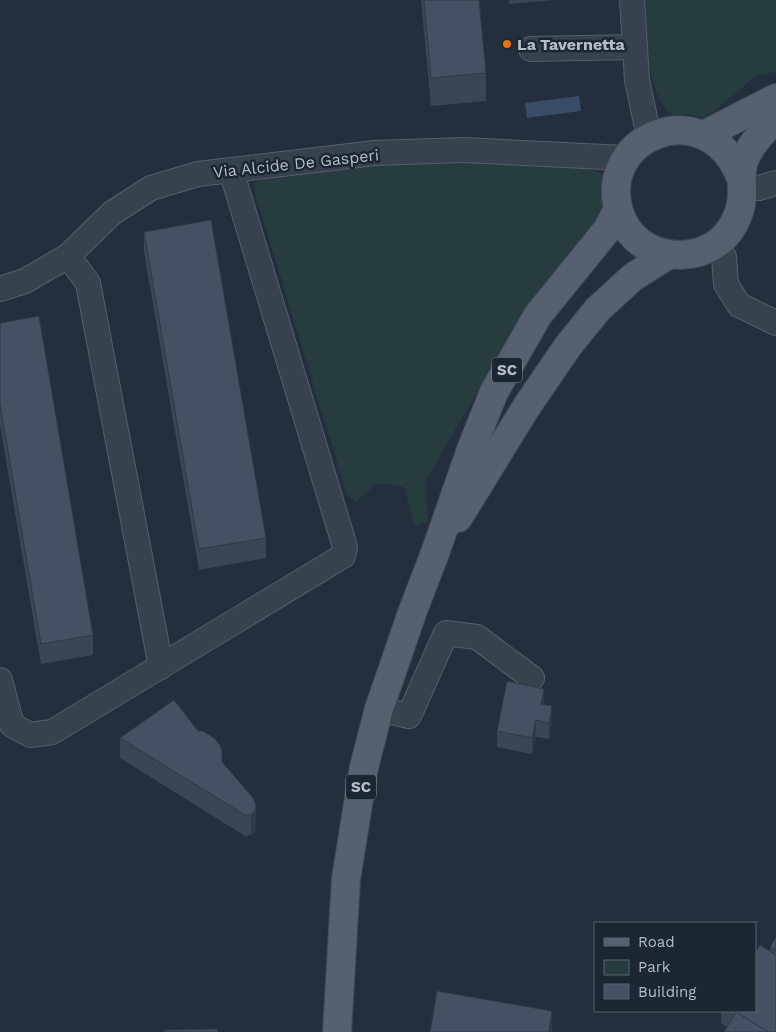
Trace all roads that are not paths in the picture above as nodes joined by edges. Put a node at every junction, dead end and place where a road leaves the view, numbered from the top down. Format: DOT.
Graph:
graph roads {
  1 [pos="632,0"];
  2 [pos="635,47"];
  3 [pos="531,49"];
  4 [pos="776,98"];
  5 [pos="776,118"];
  6 [pos="704,135"];
  7 [pos="649,138"];
  8 [pos="626,158"];
  9 [pos="231,170"];
  10 [pos="758,182"];
  11 [pos="618,210"];
  12 [pos="668,255"];
  13 [pos="68,256"];
  14 [pos="724,257"];
  15 [pos="0,289"];
  16 [pos="776,323"];
  17 [pos="435,553"];
  18 [pos="161,666"];
  19 [pos="532,678"];
  20 [pos="0,680"];
  21 [pos="379,709"];
  22 [pos="337,1032"];
  1 -- 2 [label="street"];
  2 -- 3 [label="street"];
  2 -- 7 [label="street"];
  4 -- 6 [label="main road"];
  5 -- 10 [label="main road"];
  6 -- 7 [label="main road"];
  6 -- 10 [label="main road"];
  7 -- 8 [label="main road"];
  8 -- 9 [label="street, Via Alcide De Gasperi"];
  8 -- 11 [label="main road"];
  9 -- 13 [label="street, Via Alcide De Gasperi"];
  9 -- 18 [label="street"];
  10 -- 12 [label="main road"];
  11 -- 12 [label="main road"];
  11 -- 17 [label="main road, SC"];
  12 -- 17 [label="main road, SC"];
  13 -- 15 [label="street, Via Alcide De Gasperi"];
  13 -- 18 [label="street"];
  14 -- 16 [label="street"];
  17 -- 21 [label="main road, SC"];
  18 -- 20 [label="street"];
  19 -- 21 [label="street"];
  21 -- 22 [label="main road, SC"];
}
